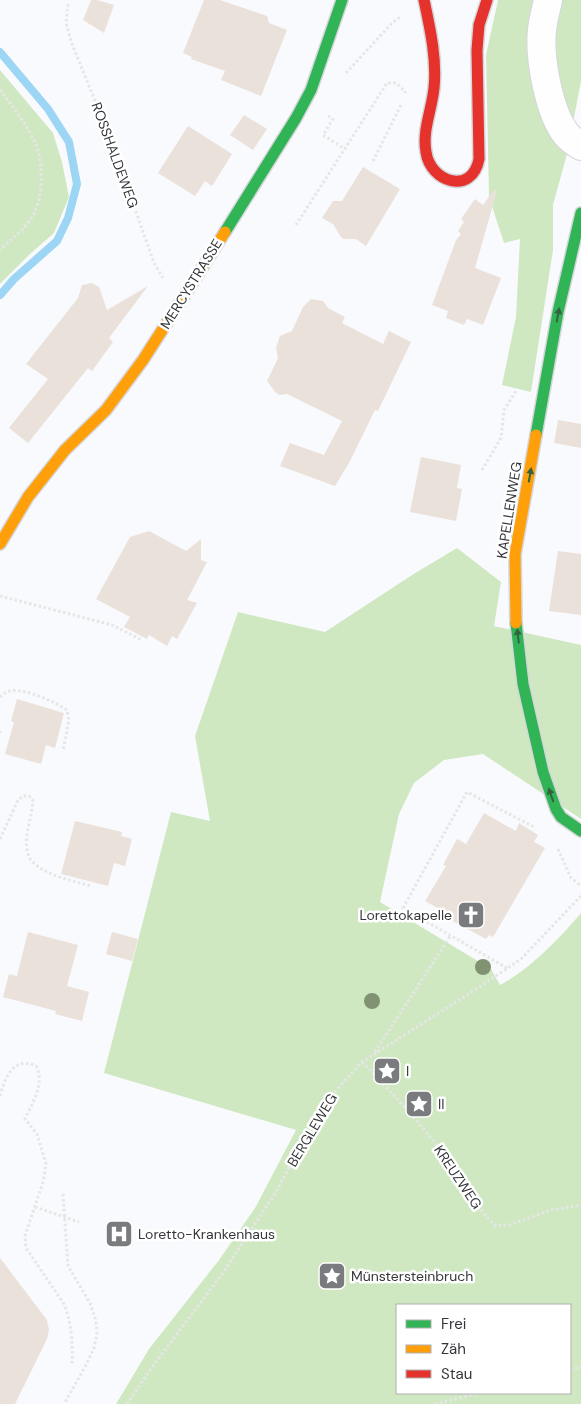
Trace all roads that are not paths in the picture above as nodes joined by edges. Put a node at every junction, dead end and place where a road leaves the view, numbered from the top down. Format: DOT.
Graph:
graph roads {
  1 [pos="342,0"];
  2 [pos="424,0"];
  3 [pos="488,0"];
  4 [pos="548,0"];
  5 [pos="581,146"];
  6 [pos="581,213"];
  7 [pos="0,544"];
  8 [pos="581,831"];
  1 -- 7 [label="street, MERCYSTRASSE"];
  2 -- 3 [label="street"];
  4 -- 5 [label="street"];
  8 -- 6 [label="street, KAPELLENWEG, one-way"];
}
